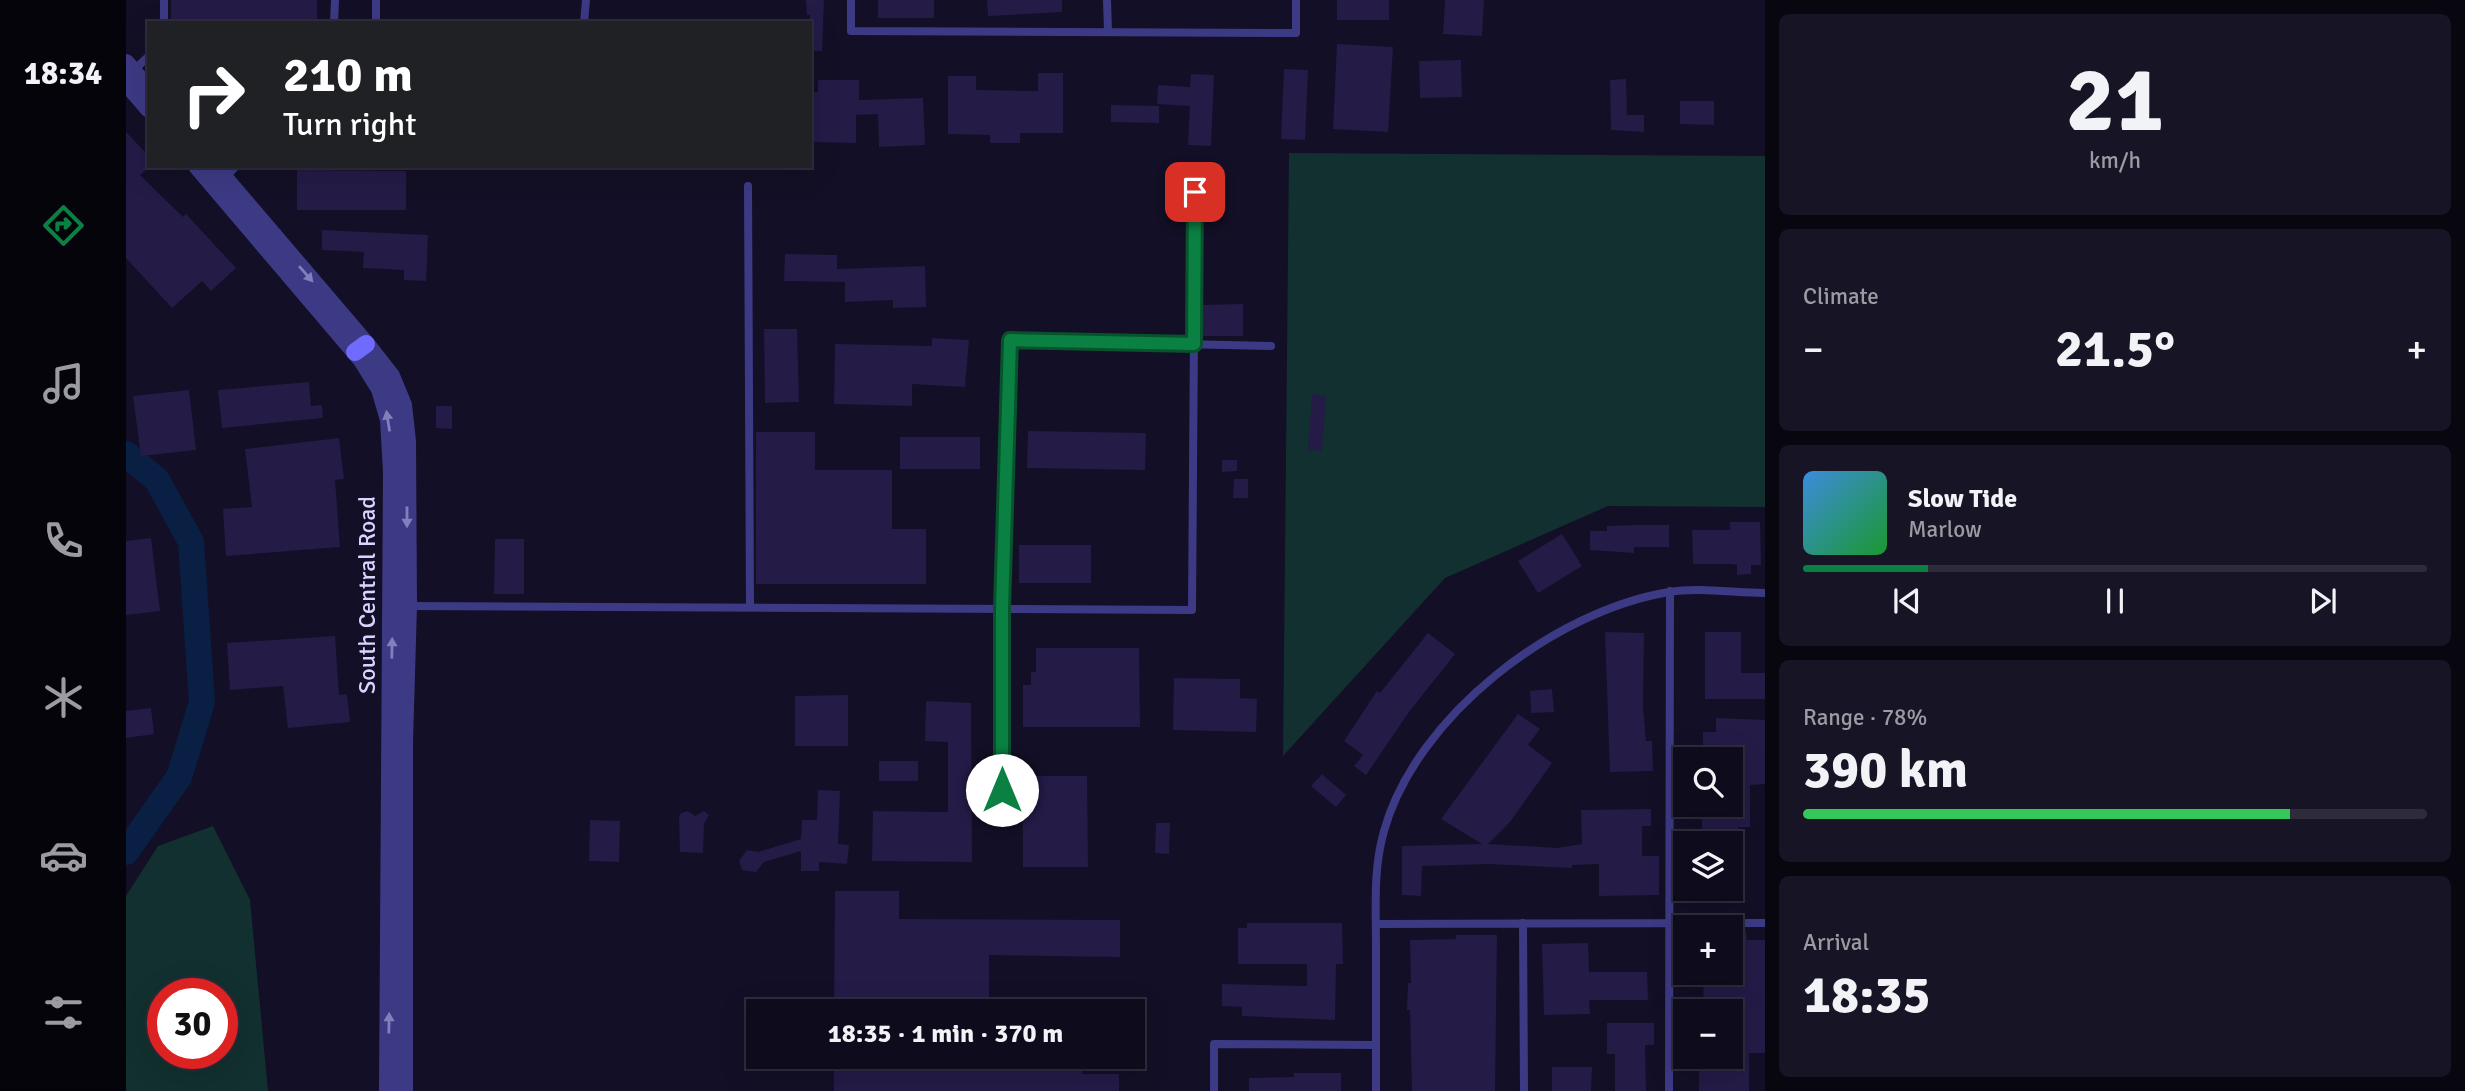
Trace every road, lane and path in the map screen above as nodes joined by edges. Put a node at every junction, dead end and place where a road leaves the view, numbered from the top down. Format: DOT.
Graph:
graph roads {
  1 [pos="164,0"];
  2 [pos="335,0"];
  3 [pos="376,0"];
  4 [pos="586,0"];
  5 [pos="851,0"];
  6 [pos="1108,0"];
  7 [pos="1296,0"];
  8 [pos="164,21"];
  9 [pos="334,21"];
  10 [pos="376,21"];
  11 [pos="584,21"];
  12 [pos="1108,31"];
  13 [pos="147,58"];
  14 [pos="128,72"];
  15 [pos="147,88"];
  16 [pos="147,105"];
  17 [pos="199,168"];
  18 [pos="224,170"];
  19 [pos="748,186"];
  20 [pos="1195,192"];
  21 [pos="1194,344"];
  22 [pos="1271,346"];
  23 [pos="360,348"];
  24 [pos="1670,592"];
  25 [pos="1765,593"];
  26 [pos="400,606"];
  27 [pos="750,607"];
  28 [pos="1002,609"];
  29 [pos="1002,790"];
  30 [pos="1523,923"];
  31 [pos="1669,923"];
  32 [pos="1765,923"];
  33 [pos="1376,924"];
  34 [pos="1376,1045"];
  35 [pos="388,1091"];
  36 [pos="404,1091"];
  37 [pos="1213,1091"];
  38 [pos="1376,1091"];
  39 [pos="1524,1091"];
  40 [pos="1669,1091"];
  1 -- 8 [label="lane"];
  2 -- 9 [label="lane"];
  3 -- 10 [label="lane"];
  4 -- 11 [label="lane"];
  5 -- 12 [label="lane"];
  6 -- 12 [label="lane"];
  7 -- 12 [label="lane"];
  13 -- 14 [label="lane"];
  14 -- 15 [label="street"];
  14 -- 16 [label="street"];
  17 -- 23 [label="street, South Central Road"];
  18 -- 23 [label="street, South Central Road, one-way"];
  19 -- 27 [label="lane"];
  20 -- 21 [label="lane"];
  21 -- 22 [label="lane"];
  21 -- 28 [label="lane"];
  21 -- 28 [label="lane"];
  23 -- 26 [label="street, South Central Road"];
  24 -- 25 [label="lane"];
  24 -- 31 [label="lane"];
  24 -- 33 [label="lane"];
  26 -- 27 [label="lane"];
  35 -- 26 [label="street, South Central Road, one-way"];
  26 -- 36 [label="street, South Central Road"];
  27 -- 28 [label="lane"];
  28 -- 29 [label="street"];
  30 -- 31 [label="lane"];
  30 -- 33 [label="lane"];
  30 -- 39 [label="lane"];
  31 -- 32 [label="lane"];
  31 -- 40 [label="lane"];
  33 -- 34 [label="lane"];
  34 -- 37 [label="lane"];
  34 -- 38 [label="lane"];
}
